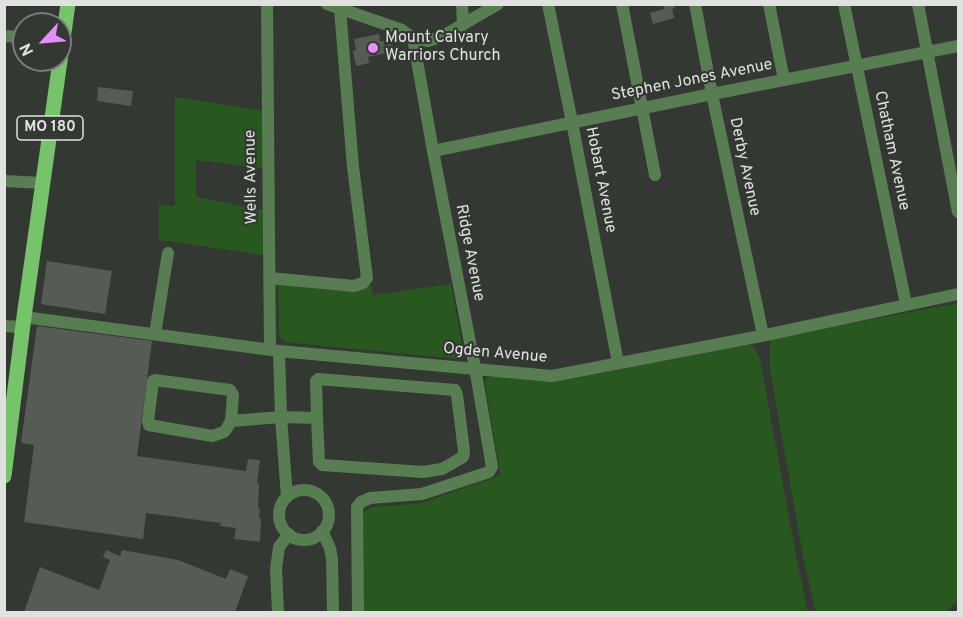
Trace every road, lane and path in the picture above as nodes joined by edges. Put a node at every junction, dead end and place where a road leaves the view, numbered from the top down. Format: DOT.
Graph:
graph roads {
  1 [pos="267,4"];
  2 [pos="327,4"];
  3 [pos="462,4"];
  4 [pos="498,4"];
  5 [pos="548,4"];
  6 [pos="621,4"];
  7 [pos="695,4"];
  8 [pos="769,4"];
  9 [pos="844,4"];
  10 [pos="918,4"];
  11 [pos="340,9"];
  12 [pos="464,25"];
  13 [pos="413,38"];
  14 [pos="958,46"];
  15 [pos="928,52"];
  16 [pos="856,65"];
  17 [pos="58,72"];
  18 [pos="784,80"];
  19 [pos="712,94"];
  20 [pos="642,108"];
  21 [pos="572,122"];
  22 [pos="433,151"];
  23 [pos="655,175"];
  24 [pos="4,181"];
  25 [pos="43,183"];
  26 [pos="958,212"];
  27 [pos="168,253"];
  28 [pos="270,278"];
  29 [pos="958,294"];
  30 [pos="906,304"];
  31 [pos="23,322"];
  32 [pos="4,326"];
  33 [pos="155,334"];
  34 [pos="763,335"];
  35 [pos="275,350"];
  36 [pos="618,363"];
  37 [pos="475,368"];
  38 [pos="281,417"];
  39 [pos="317,418"];
  40 [pos="231,420"];
  41 [pos="5,474"];
  42 [pos="287,497"];
  43 [pos="322,531"];
  44 [pos="289,534"];
  45 [pos="278,612"];
  46 [pos="333,612"];
  47 [pos="358,612"];
  1 -- 28 [label="street, Wells Avenue"];
  2 -- 11 [label="street"];
  3 -- 12 [label="street"];
  4 -- 12 [label="street"];
  5 -- 21 [label="street, Hobart Avenue"];
  6 -- 20 [label="street"];
  7 -- 19 [label="street, Derby Avenue"];
  8 -- 18 [label="street"];
  9 -- 16 [label="street, Chatham Avenue"];
  10 -- 15 [label="street"];
  11 -- 13 [label="street"];
  11 -- 28 [label="street"];
  12 -- 13 [label="street"];
  13 -- 22 [label="street, Ridge Avenue"];
  14 -- 15 [label="street, Stephen Jones Avenue"];
  15 -- 16 [label="street, Stephen Jones Avenue"];
  15 -- 26 [label="street"];
  16 -- 18 [label="street, Stephen Jones Avenue"];
  16 -- 30 [label="street, Chatham Avenue"];
  17 -- 25 [label="main road, MO 180"];
  18 -- 19 [label="street, Stephen Jones Avenue"];
  19 -- 20 [label="street, Stephen Jones Avenue"];
  19 -- 34 [label="street, Derby Avenue"];
  20 -- 21 [label="street, Stephen Jones Avenue"];
  20 -- 23 [label="street"];
  21 -- 22 [label="street, Stephen Jones Avenue"];
  21 -- 36 [label="street, Hobart Avenue"];
  22 -- 37 [label="street, Ridge Avenue"];
  24 -- 25 [label="street"];
  25 -- 31 [label="main road, MO 180"];
  27 -- 33 [label="street"];
  28 -- 35 [label="street, Wells Avenue"];
  29 -- 30 [label="street, Ogden Avenue"];
  30 -- 34 [label="street, Ogden Avenue"];
  31 -- 32 [label="street, Ogden Avenue"];
  31 -- 33 [label="street, Ogden Avenue"];
  31 -- 41 [label="main road, MO 180"];
  33 -- 35 [label="street, Ogden Avenue"];
  34 -- 36 [label="street, Ogden Avenue"];
  35 -- 37 [label="street, Ogden Avenue"];
  35 -- 38 [label="street, Wells Avenue"];
  36 -- 37 [label="street, Ogden Avenue"];
  37 -- 47 [label="street, Ridge Avenue"];
  38 -- 39 [label="street"];
  38 -- 40 [label="street"];
  38 -- 42 [label="street, Wells Avenue"];
  39 -- 39 [label="street"];
  40 -- 40 [label="street"];
  42 -- 43 [label="street"];
  42 -- 44 [label="street"];
  43 -- 44 [label="street"];
  43 -- 46 [label="street"];
  44 -- 45 [label="street"];
}
